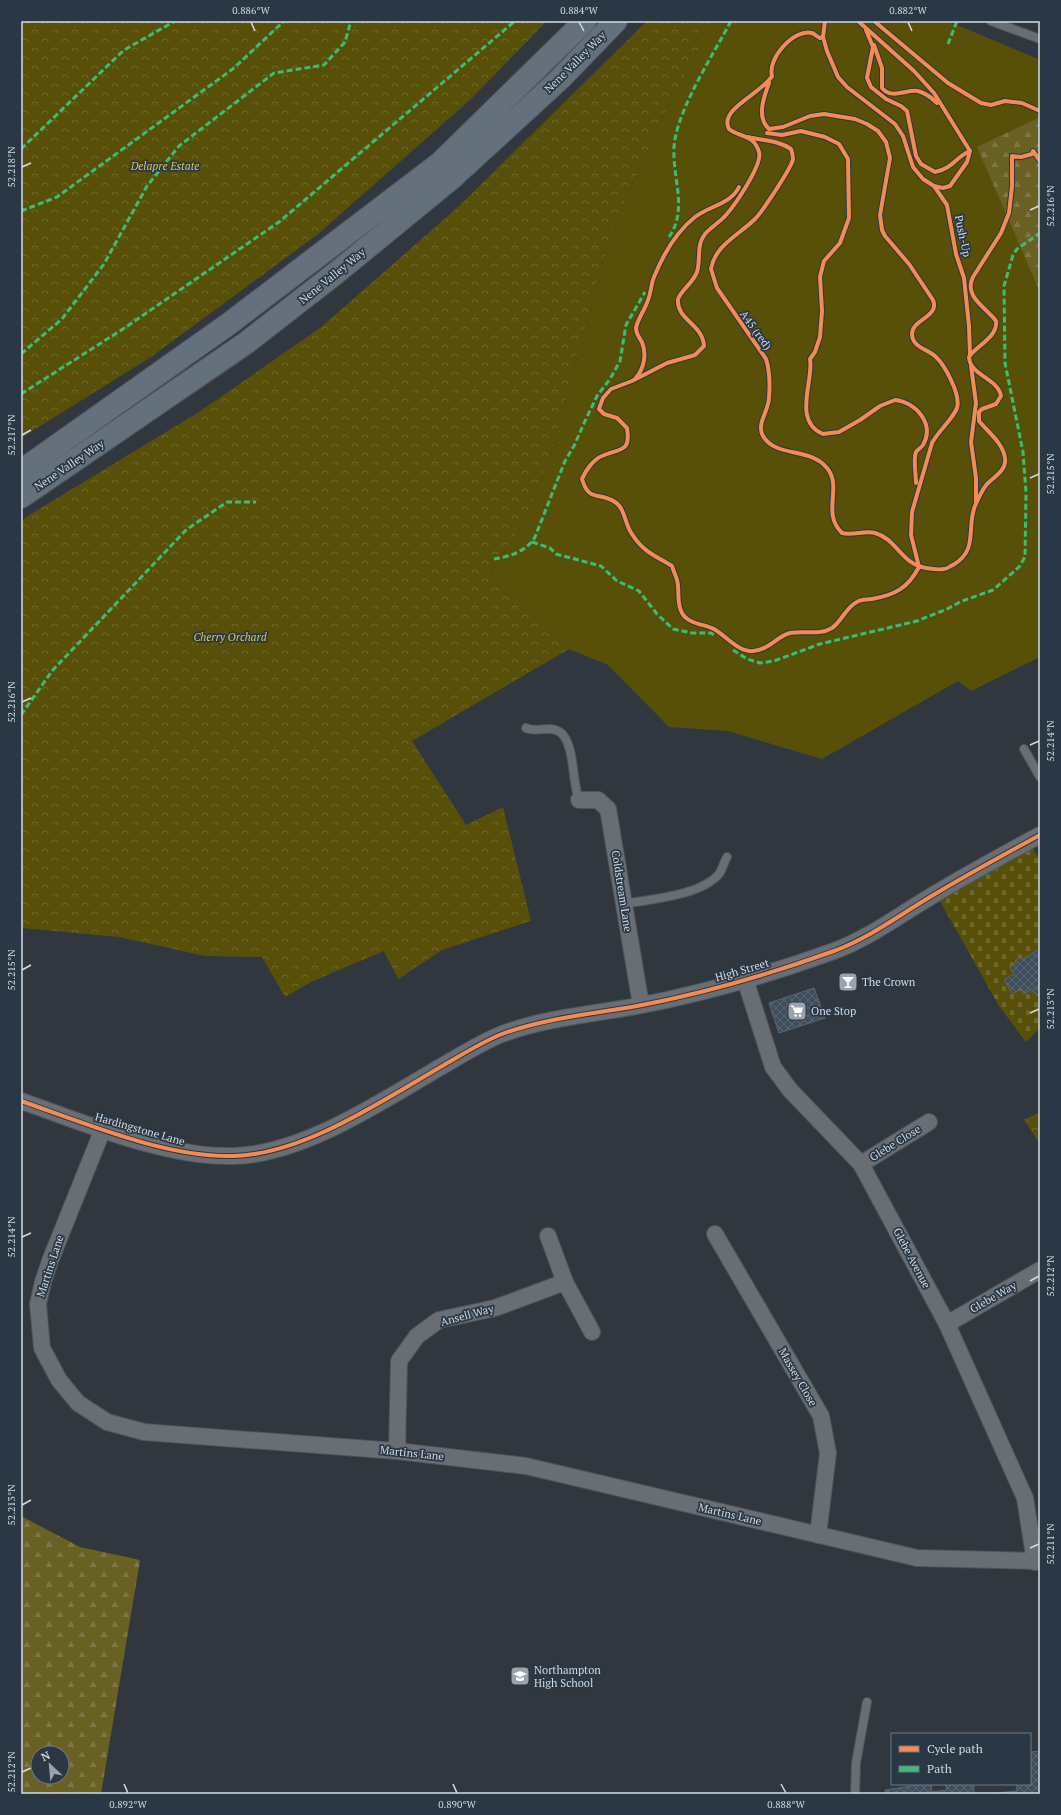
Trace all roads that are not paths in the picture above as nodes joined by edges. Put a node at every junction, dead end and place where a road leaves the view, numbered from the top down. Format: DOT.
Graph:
graph roads {
  1 [pos="585,21"];
  2 [pos="616,21"];
  3 [pos="991,21"];
  4 [pos="1040,39"];
  5 [pos="94,421"];
  6 [pos="21,463"];
  7 [pos="21,471"];
  8 [pos="21,497"];
  9 [pos="526,728"];
  10 [pos="1024,749"];
  11 [pos="1040,777"];
  12 [pos="579,800"];
  13 [pos="1040,835"];
  14 [pos="727,857"];
  15 [pos="624,904"];
  16 [pos="745,979"];
  17 [pos="641,1005"];
  18 [pos="430,1073"];
  19 [pos="21,1101"];
  20 [pos="929,1122"];
  21 [pos="103,1129"];
  22 [pos="861,1164"];
  23 [pos="715,1234"];
  24 [pos="548,1236"];
  25 [pos="1040,1270"];
  26 [pos="565,1282"];
  27 [pos="947,1324"];
  28 [pos="592,1332"];
  29 [pos="397,1451"];
  30 [pos="818,1535"];
  31 [pos="1037,1561"];
  32 [pos="867,1702"];
  33 [pos="855,1794"];
  1 -- 5 [label="highway, Nene Valley Way"];
  2 -- 8 [label="highway, Nene Valley Way"];
  3 -- 4 [label="lane"];
  5 -- 6 [label="highway"];
  5 -- 7 [label="highway, Nene Valley Way"];
  9 -- 12 [label="lane"];
  10 -- 11 [label="lane"];
  12 -- 15 [label="street, Coldstream Lane"];
  13 -- 16 [label="street, High Street"];
  14 -- 15 [label="lane"];
  15 -- 17 [label="street, Coldstream Lane"];
  16 -- 17 [label="street, High Street"];
  16 -- 22 [label="street, Glebe Avenue"];
  17 -- 18 [label="street, High Street"];
  18 -- 21 [label="street, Hardingstone Lane"];
  19 -- 21 [label="street, Hardingstone Lane"];
  20 -- 22 [label="street, Glebe Close"];
  21 -- 29 [label="street, Martins Lane"];
  22 -- 27 [label="street, Glebe Avenue"];
  23 -- 30 [label="street, Massey Close"];
  24 -- 26 [label="street"];
  25 -- 27 [label="street, Glebe Way"];
  26 -- 28 [label="street"];
  26 -- 29 [label="street, Ansell Way"];
  27 -- 31 [label="street, Glebe Avenue"];
  29 -- 30 [label="street, Martins Lane"];
  30 -- 31 [label="street, Martins Lane"];
  32 -- 33 [label="lane"];
}
